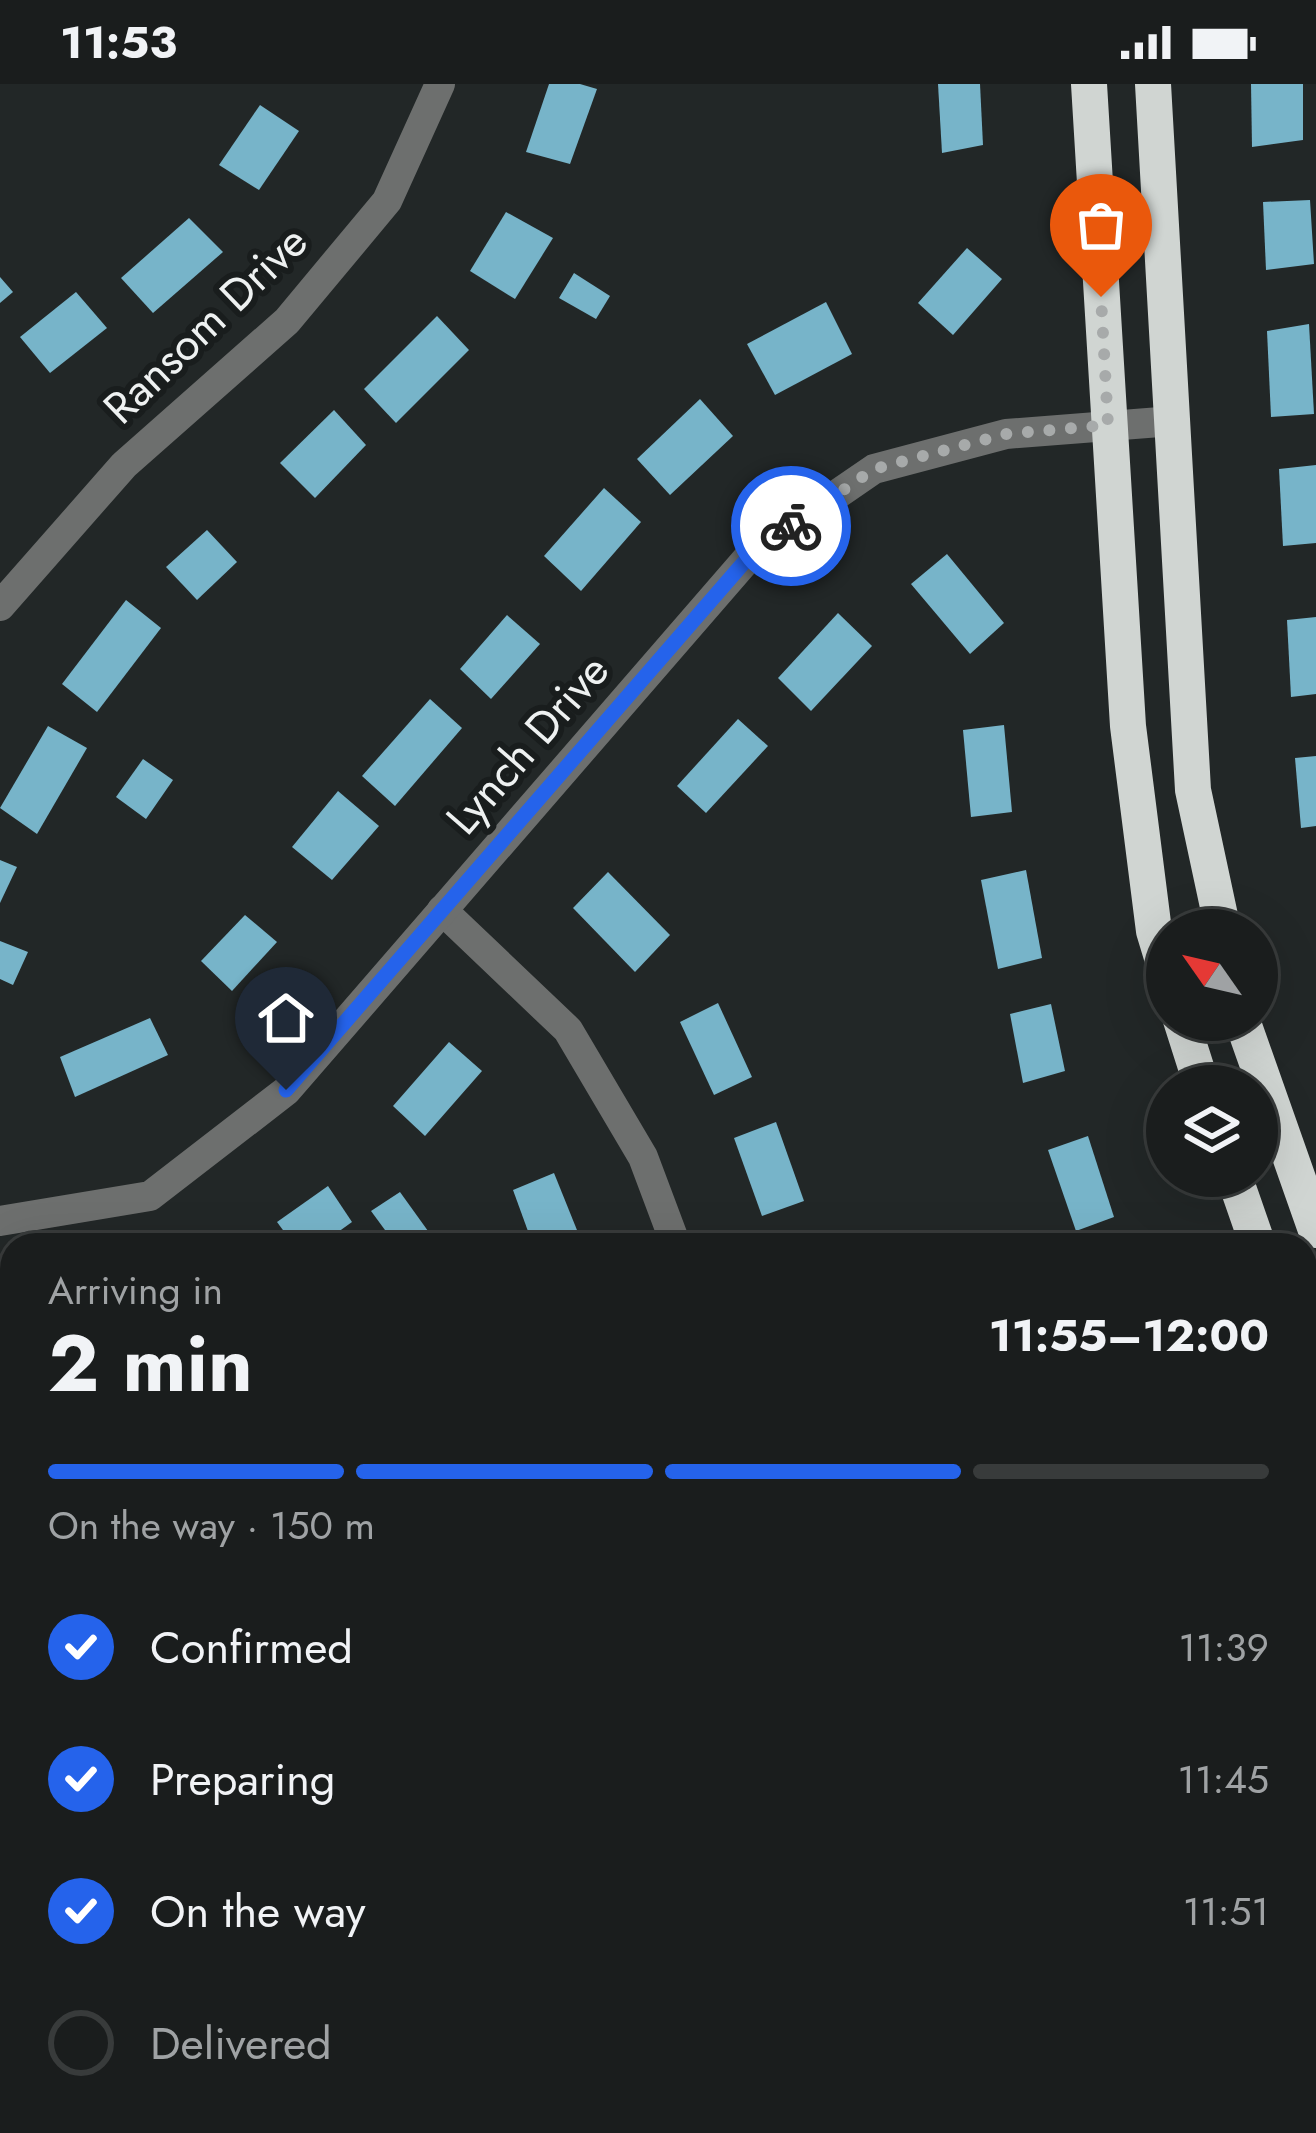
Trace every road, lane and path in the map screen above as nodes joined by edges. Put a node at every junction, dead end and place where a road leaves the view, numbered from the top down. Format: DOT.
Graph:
graph roads {
  1 [pos="440,84"];
  2 [pos="1089,84"];
  3 [pos="1153,84"];
  4 [pos="1173,421"];
  5 [pos="1108,425"];
  6 [pos="0,607"];
  7 [pos="1151,909"];
  8 [pos="1218,909"];
  9 [pos="442,910"];
  10 [pos="1246,1041"];
  11 [pos="1241,1197"];
  12 [pos="0,1221"];
  13 [pos="1316,1230"];
  14 [pos="672,1233"];
  15 [pos="1254,1233"];
  1 -- 6 [label="street, Ransom Drive"];
  2 -- 5 [label="highway"];
  3 -- 4 [label="highway"];
  4 -- 5 [label="street, Lynch Drive"];
  4 -- 8 [label="highway"];
  5 -- 7 [label="highway"];
  5 -- 9 [label="street, Lynch Drive"];
  9 -- 12 [label="street, Lynch Drive"];
  9 -- 14 [label="street"];
  10 -- 13 [label="highway"];
  11 -- 15 [label="highway"];
}
